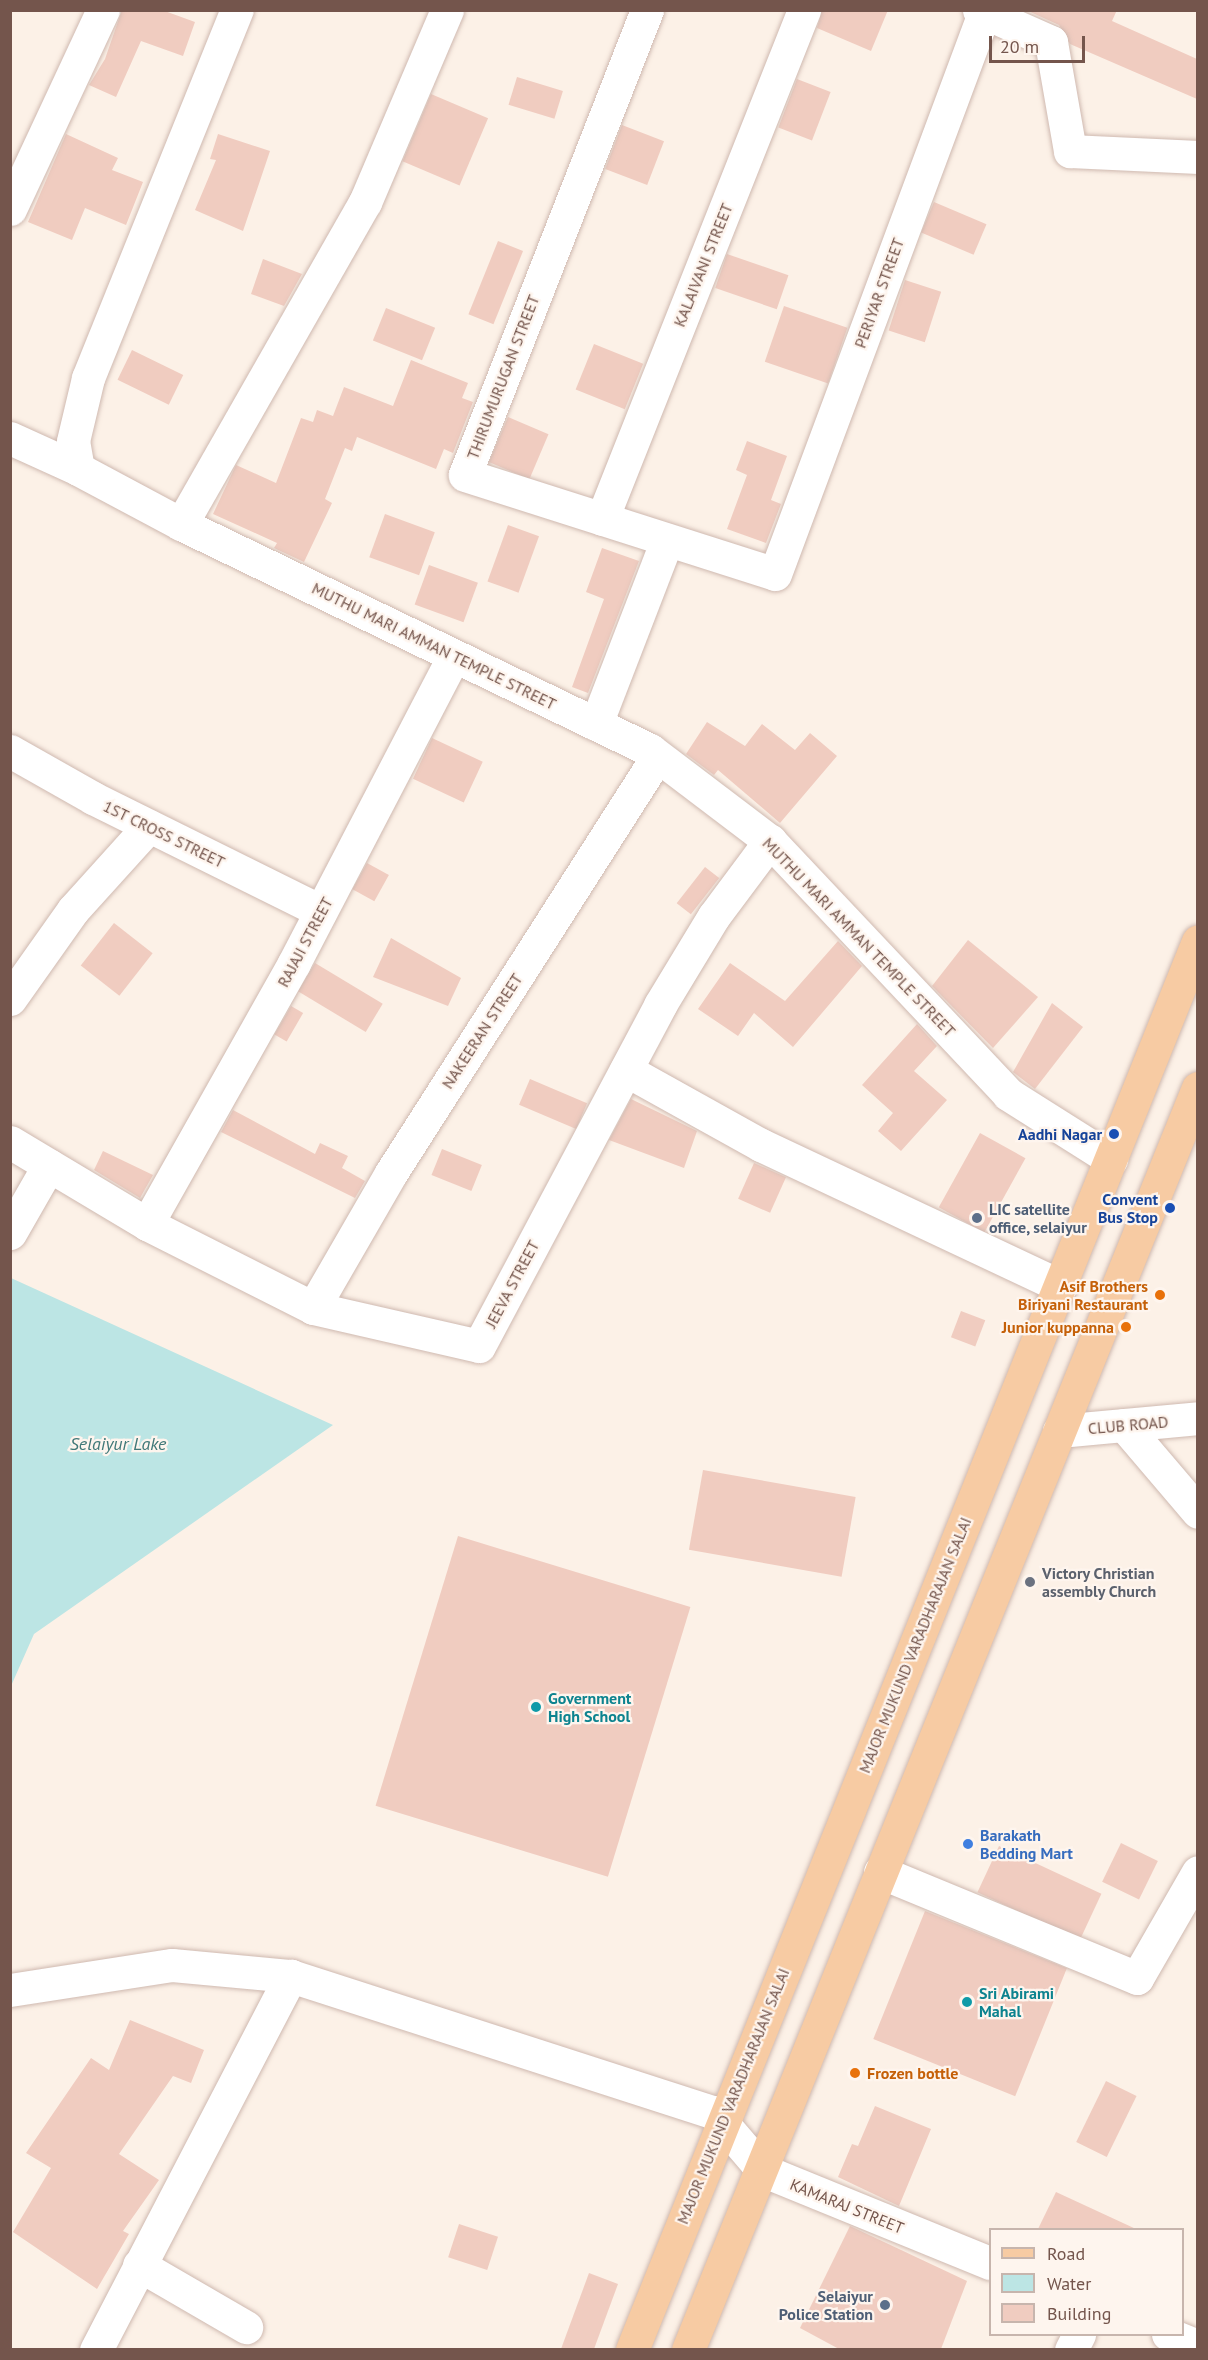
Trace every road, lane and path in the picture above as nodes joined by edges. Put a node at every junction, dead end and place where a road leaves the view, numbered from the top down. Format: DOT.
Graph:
graph roads {
  1 [pos="103,10"];
  2 [pos="237,10"];
  3 [pos="447,10"];
  4 [pos="647,10"];
  5 [pos="804,10"];
  6 [pos="981,12"];
  7 [pos="1197,157"];
  8 [pos="10,209"];
  9 [pos="10,438"];
  10 [pos="78,469"];
  11 [pos="602,519"];
  12 [pos="181,524"];
  13 [pos="667,540"];
  14 [pos="775,574"];
  15 [pos="454,656"];
  16 [pos="596,724"];
  17 [pos="10,751"];
  18 [pos="657,757"];
  19 [pos="149,826"];
  20 [pos="770,841"];
  21 [pos="321,911"];
  22 [pos="1194,956"];
  23 [pos="10,999"];
  24 [pos="626,1070"];
  25 [pos="1197,1088"];
  26 [pos="10,1142"];
  27 [pos="1111,1159"];
  28 [pos="49,1165"];
  29 [pos="147,1224"];
  30 [pos="10,1233"];
  31 [pos="1060,1286"];
  32 [pos="313,1308"];
  33 [pos="1197,1418"];
  34 [pos="1124,1425"];
  35 [pos="1059,1431"];
  36 [pos="1197,1512"];
  37 [pos="880,1872"];
  38 [pos="1197,1872"];
  39 [pos="291,1976"];
  40 [pos="12,1990"];
  41 [pos="723,2121"];
  42 [pos="760,2167"];
  43 [pos="989,2263"];
  44 [pos="139,2265"];
  45 [pos="246,2327"];
  46 [pos="1173,2336"];
  47 [pos="1197,2346"];
  48 [pos="96,2349"];
  49 [pos="632,2349"];
  50 [pos="688,2349"];
  1 -- 8 [label="street"];
  2 -- 10 [label="street"];
  3 -- 12 [label="street"];
  4 -- 11 [label="street, THIRUMURUGAN STREET"];
  5 -- 11 [label="street, KALAIVANI STREET"];
  6 -- 7 [label="street"];
  6 -- 14 [label="street, PERIYAR STREET"];
  9 -- 10 [label="street, MUTHU MARI AMMAN TEMPLE STREET"];
  10 -- 12 [label="street, MUTHU MARI AMMAN TEMPLE STREET"];
  11 -- 13 [label="street, THIRUMURUGAN STREET"];
  12 -- 15 [label="street, MUTHU MARI AMMAN TEMPLE STREET"];
  13 -- 14 [label="street, THIRUMURUGAN STREET"];
  13 -- 16 [label="street"];
  15 -- 16 [label="street, MUTHU MARI AMMAN TEMPLE STREET"];
  15 -- 21 [label="street, RAJAJI STREET"];
  16 -- 18 [label="street, MUTHU MARI AMMAN TEMPLE STREET"];
  17 -- 19 [label="street, 1ST CROSS STREET"];
  18 -- 20 [label="street, MUTHU MARI AMMAN TEMPLE STREET"];
  18 -- 32 [label="street, NAKEERAN STREET"];
  19 -- 21 [label="street, 1ST CROSS STREET"];
  19 -- 23 [label="street"];
  20 -- 24 [label="street, JEEVA STREET"];
  20 -- 27 [label="street, MUTHU MARI AMMAN TEMPLE STREET"];
  21 -- 29 [label="street, RAJAJI STREET"];
  22 -- 27 [label="main road, MAJOR MUKUND VARADHARAJAN SALAI"];
  24 -- 31 [label="street"];
  24 -- 32 [label="street, JEEVA STREET"];
  25 -- 35 [label="main road"];
  26 -- 28 [label="street, JEEVA STREET"];
  27 -- 31 [label="main road, MAJOR MUKUND VARADHARAJAN SALAI"];
  28 -- 29 [label="street, JEEVA STREET"];
  28 -- 30 [label="street"];
  29 -- 32 [label="street, JEEVA STREET"];
  31 -- 41 [label="main road, MAJOR MUKUND VARADHARAJAN SALAI"];
  33 -- 34 [label="street, CLUB ROAD"];
  34 -- 35 [label="street, CLUB ROAD"];
  34 -- 36 [label="street"];
  35 -- 37 [label="main road"];
  37 -- 38 [label="street"];
  37 -- 42 [label="main road"];
  39 -- 40 [label="street"];
  39 -- 41 [label="street"];
  39 -- 44 [label="street"];
  41 -- 42 [label="street, KAMARAJ STREET"];
  41 -- 49 [label="main road, MAJOR MUKUND VARADHARAJAN SALAI"];
  42 -- 43 [label="street, KAMARAJ STREET"];
  42 -- 50 [label="main road"];
  44 -- 45 [label="street"];
  44 -- 48 [label="street"];
  46 -- 47 [label="street"];
}
